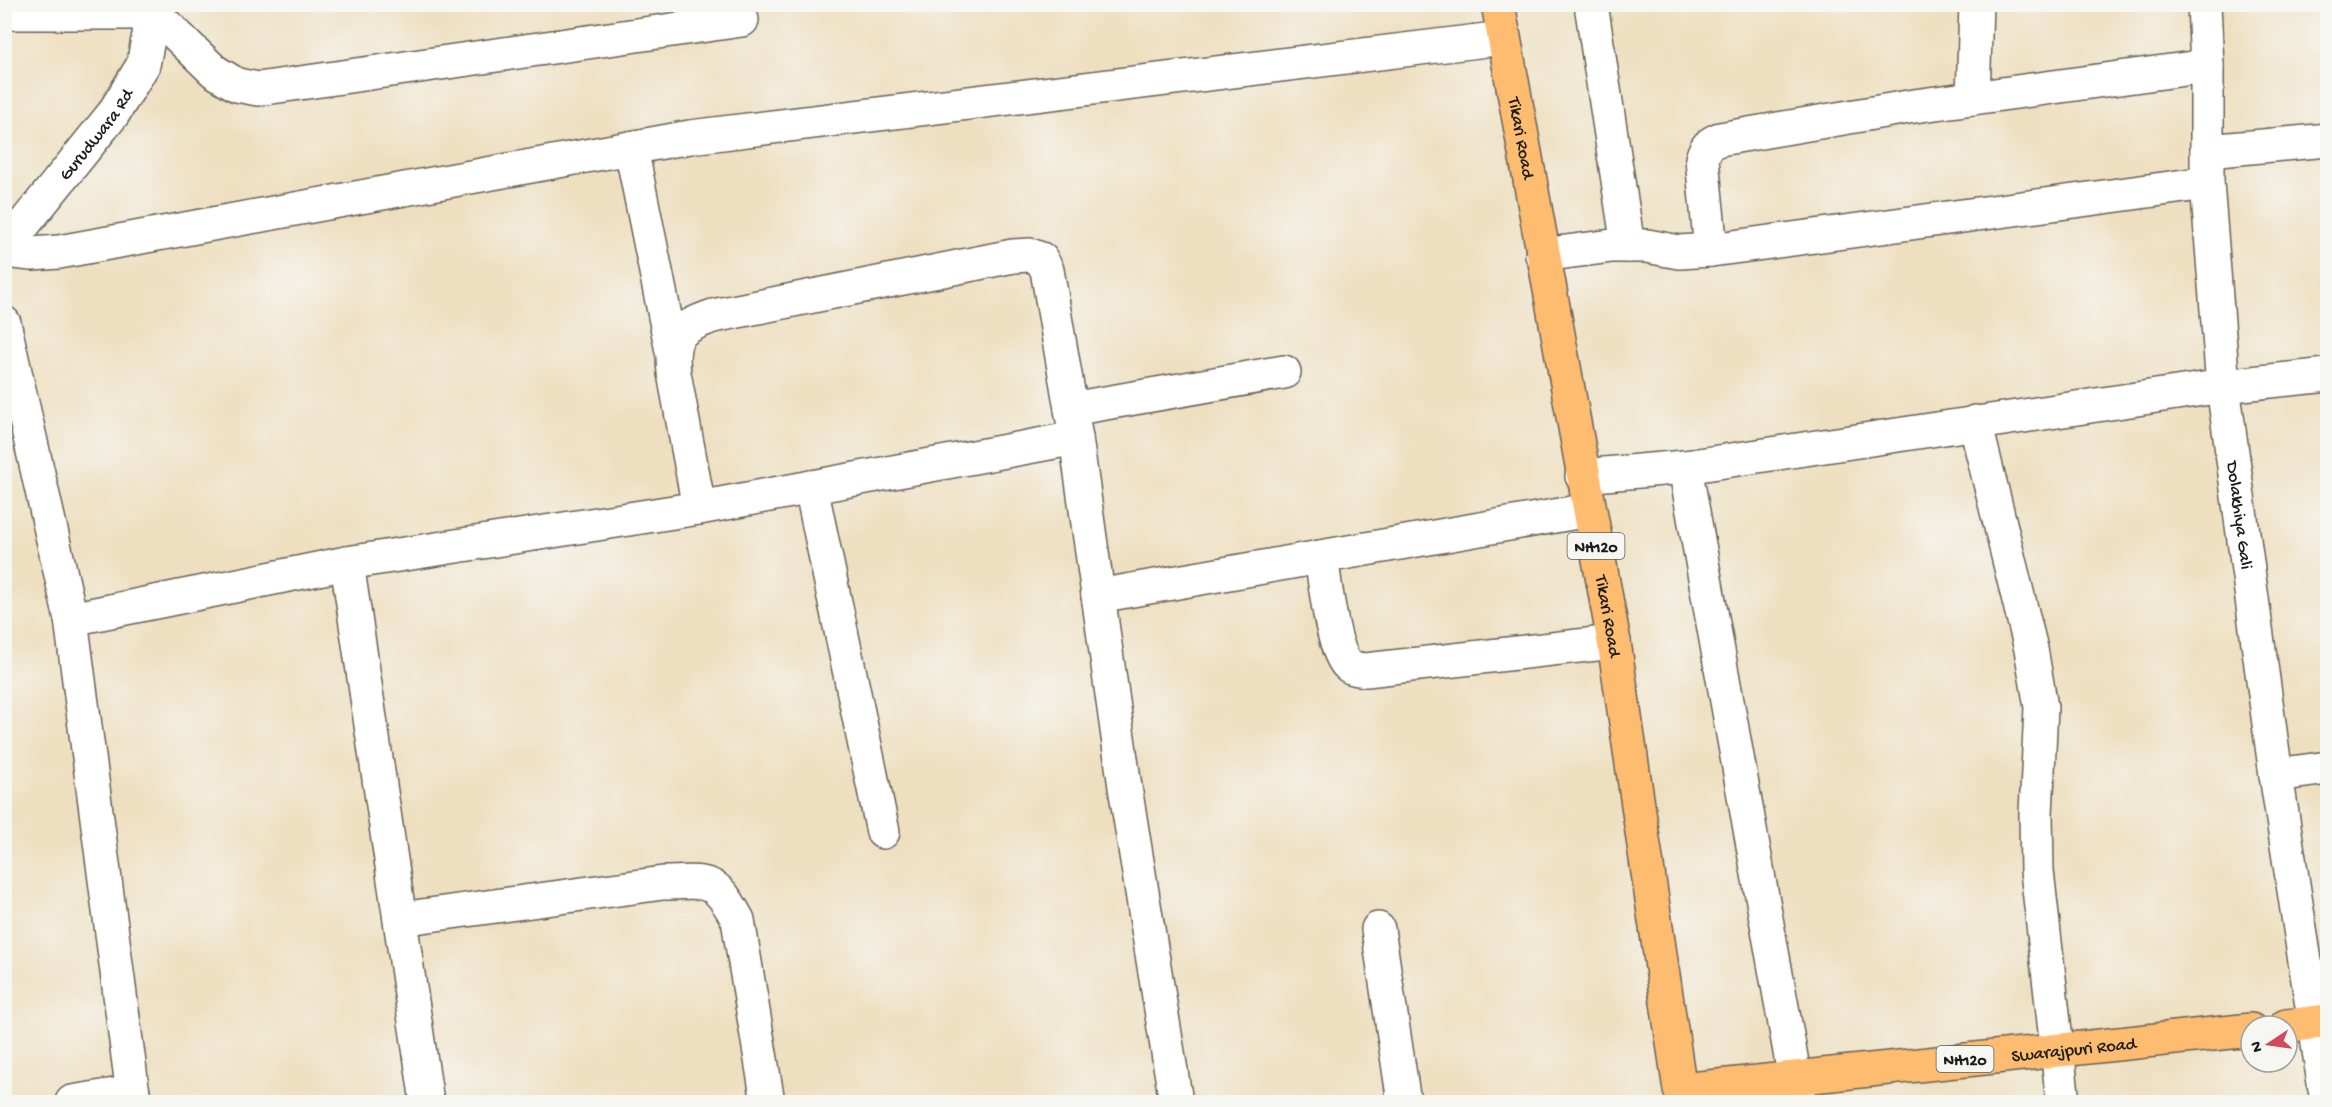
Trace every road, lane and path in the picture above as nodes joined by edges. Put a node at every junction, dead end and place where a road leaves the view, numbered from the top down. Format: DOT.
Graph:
graph roads {
  1 [pos="1498,4"];
  2 [pos="1591,4"];
  3 [pos="1976,4"];
  4 [pos="2204,4"];
  5 [pos="155,9"];
  6 [pos="4,13"];
  7 [pos="742,20"];
  8 [pos="1503,38"];
  9 [pos="2207,66"];
  10 [pos="1973,98"];
  11 [pos="2328,140"];
  12 [pos="631,148"];
  13 [pos="2207,151"];
  14 [pos="2207,183"];
  15 [pos="1628,246"];
  16 [pos="4,250"];
  17 [pos="1711,250"];
  18 [pos="1542,255"];
  19 [pos="4,323"];
  20 [pos="672,351"];
  21 [pos="1284,372"];
  22 [pos="2328,375"];
  23 [pos="2223,386"];
  24 [pos="1975,422"];
  25 [pos="1074,424"];
  26 [pos="1686,467"];
  27 [pos="1582,476"];
  28 [pos="810,488"];
  29 [pos="699,508"];
  30 [pos="1589,510"];
  31 [pos="1321,557"];
  32 [pos="347,563"];
  33 [pos="1098,596"];
  34 [pos="71,619"];
  35 [pos="1614,642"];
  36 [pos="2328,768"];
  37 [pos="2276,775"];
  38 [pos="884,832"];
  39 [pos="400,919"];
  40 [pos="1378,929"];
  41 [pos="2309,1023"];
  42 [pos="2239,1031"];
  43 [pos="2058,1050"];
  44 [pos="1797,1090"];
  45 [pos="1681,1096"];
  46 [pos="134,1097"];
  47 [pos="72,1102"];
  48 [pos="427,1102"];
  49 [pos="768,1102"];
  50 [pos="1176,1102"];
  51 [pos="1404,1102"];
  52 [pos="2063,1102"];
  53 [pos="2327,1102"];
  1 -- 8 [label="highway, Tikari Road / NH120"];
  2 -- 15 [label="street"];
  3 -- 10 [label="street"];
  4 -- 9 [label="street, Dolakhiya Gali"];
  5 -- 6 [label="street"];
  5 -- 7 [label="street"];
  5 -- 16 [label="street, Gurudwara Rd"];
  8 -- 12 [label="street"];
  8 -- 18 [label="highway, Tikari Road / NH120"];
  9 -- 10 [label="street"];
  9 -- 13 [label="street, Dolakhiya Gali"];
  10 -- 17 [label="street"];
  11 -- 13 [label="street"];
  12 -- 16 [label="street"];
  12 -- 20 [label="street"];
  13 -- 14 [label="street, Dolakhiya Gali"];
  14 -- 17 [label="street"];
  14 -- 23 [label="street, Dolakhiya Gali"];
  15 -- 17 [label="street"];
  15 -- 18 [label="street"];
  18 -- 27 [label="highway, Tikari Road / NH120"];
  19 -- 34 [label="street"];
  20 -- 25 [label="street"];
  20 -- 29 [label="street"];
  21 -- 25 [label="street"];
  22 -- 23 [label="street"];
  23 -- 24 [label="street"];
  23 -- 37 [label="street, Dolakhiya Gali"];
  24 -- 26 [label="street"];
  24 -- 43 [label="street"];
  25 -- 28 [label="street"];
  25 -- 33 [label="street"];
  26 -- 27 [label="street"];
  26 -- 44 [label="street"];
  27 -- 30 [label="highway, Tikari Road / NH120"];
  28 -- 29 [label="street"];
  28 -- 38 [label="street"];
  29 -- 32 [label="street"];
  30 -- 31 [label="street"];
  30 -- 35 [label="highway, Tikari Road / NH120"];
  31 -- 33 [label="street"];
  31 -- 35 [label="street"];
  32 -- 34 [label="street"];
  32 -- 39 [label="street"];
  33 -- 50 [label="street"];
  34 -- 46 [label="street"];
  35 -- 45 [label="highway, Tikari Road / NH120"];
  36 -- 37 [label="street"];
  37 -- 41 [label="street, Dolakhiya Gali"];
  39 -- 48 [label="street"];
  39 -- 49 [label="street"];
  40 -- 51 [label="street"];
  41 -- 53 [label="street, Dolakhiya Gali"];
  42 -- 43 [label="highway, Swarajpuri Road / NH120"];
  43 -- 44 [label="highway, Swarajpuri Road / NH120"];
  43 -- 52 [label="street"];
  44 -- 45 [label="highway, Swarajpuri Road / NH120"];
  46 -- 47 [label="street"];
}
